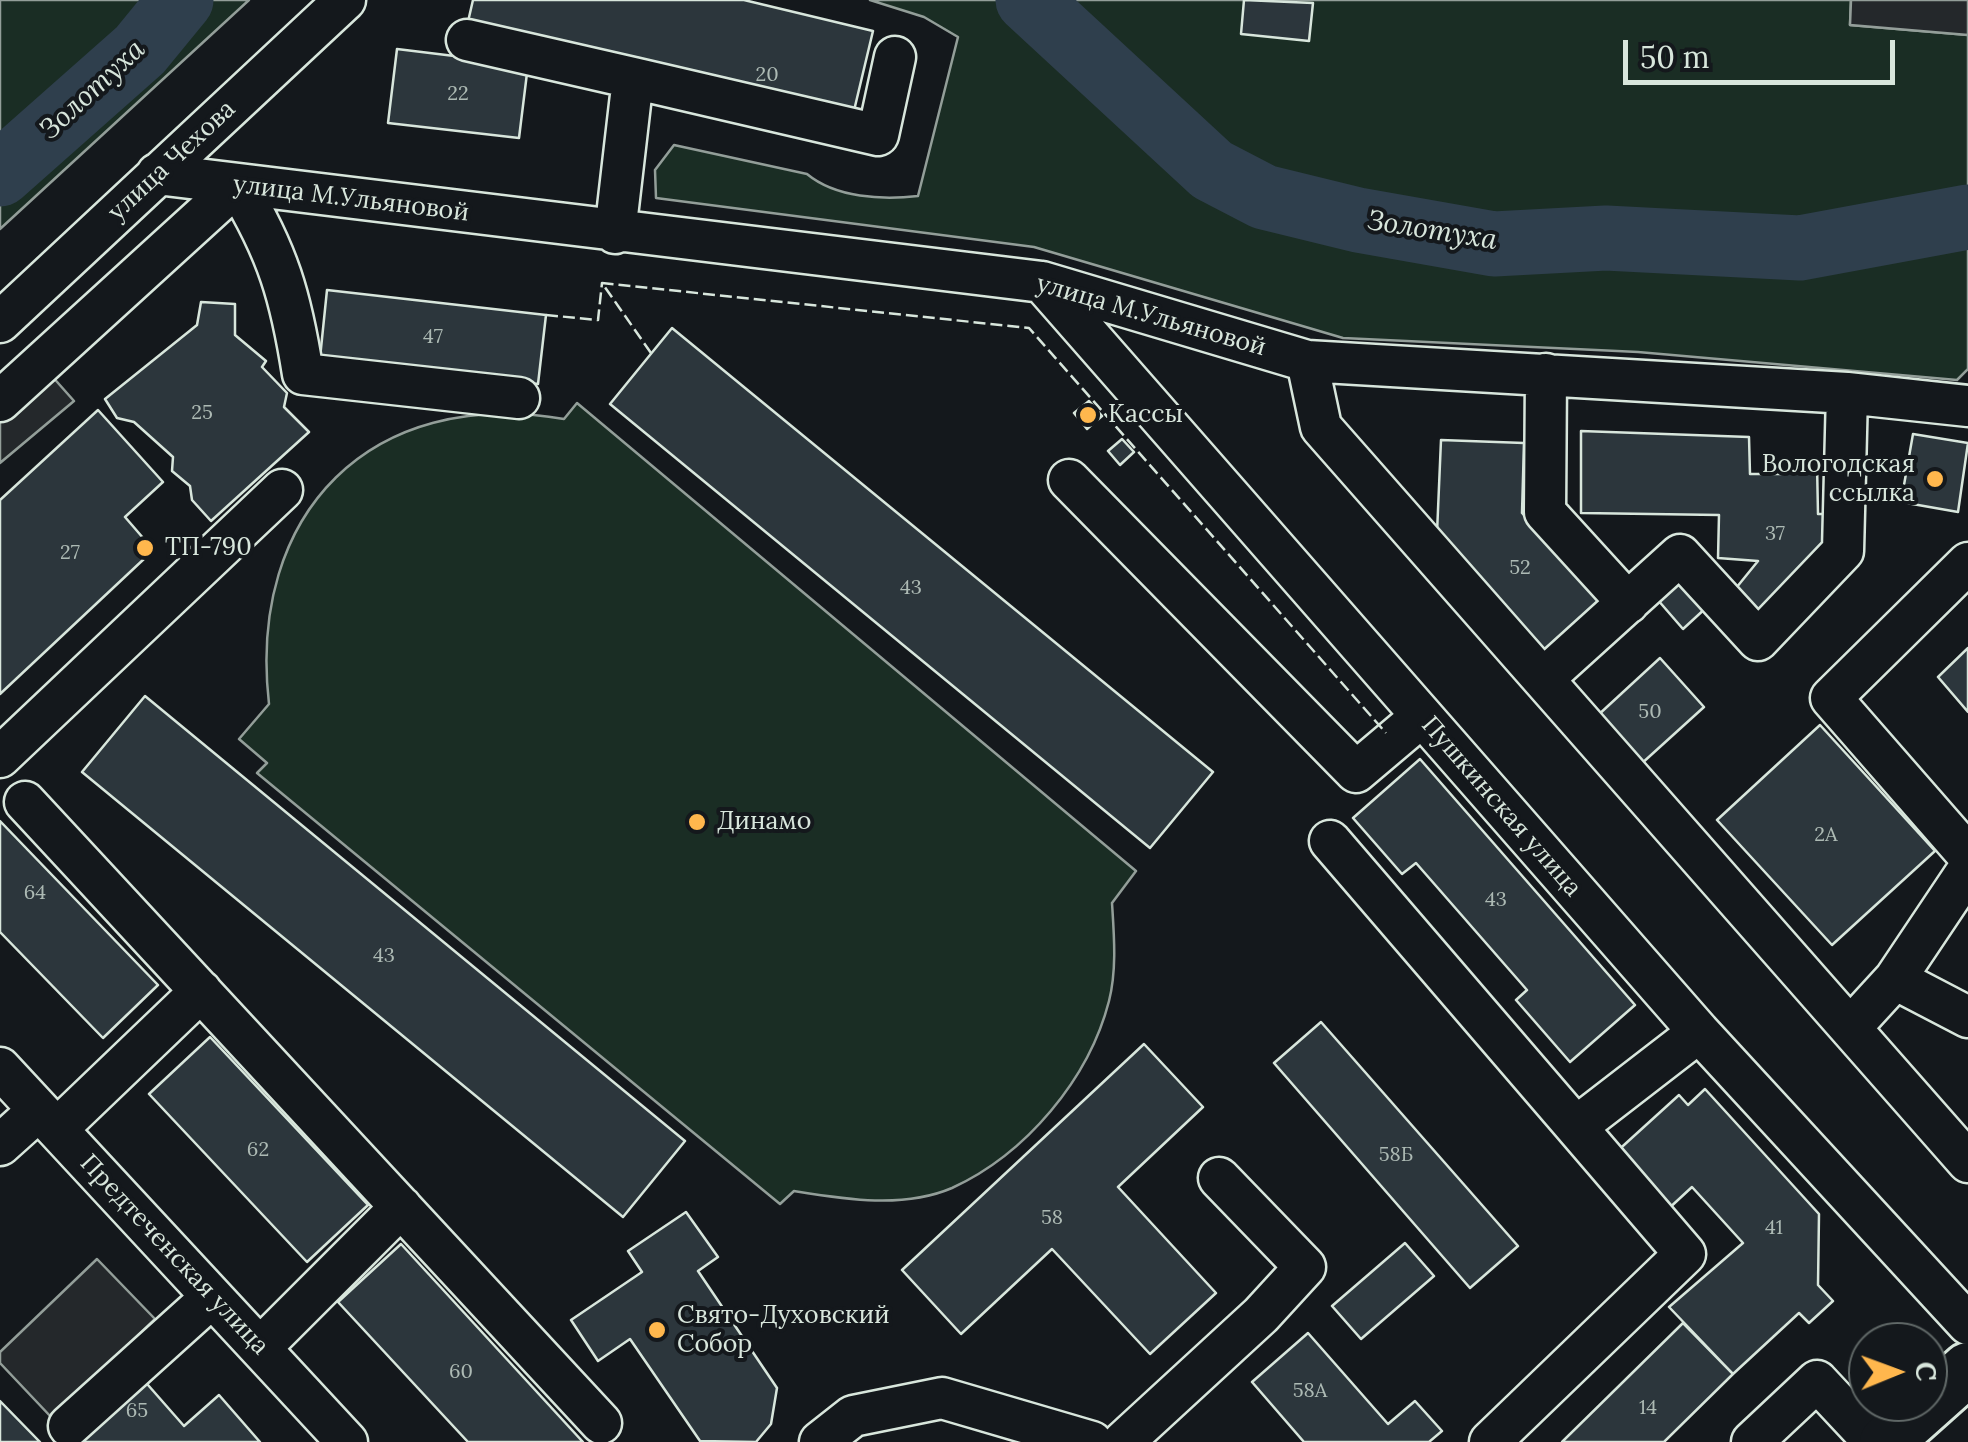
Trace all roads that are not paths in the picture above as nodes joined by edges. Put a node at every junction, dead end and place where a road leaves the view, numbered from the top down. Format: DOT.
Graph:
graph roads {
  1 [pos="345,0"];
  2 [pos="467,40"];
  3 [pos="895,57"];
  4 [pos="633,78"];
  5 [pos="158,174"];
  6 [pos="237,185"];
  7 [pos="615,233"];
  8 [pos="1042,282"];
  9 [pos="0,322"];
  10 [pos="1307,361"];
  11 [pos="1546,374"];
  12 [pos="1847,392"];
  13 [pos="519,398"];
  14 [pos="0,402"];
  15 [pos="1968,406"];
  16 [pos="1070,480"];
  17 [pos="282,490"];
  18 [pos="1968,564"];
  19 [pos="1628,603"];
  20 [pos="1543,679"];
  21 [pos="1421,716"];
  22 [pos="0,756"];
  23 [pos="25,802"];
  24 [pos="1330,841"];
  25 [pos="1968,855"];
  26 [pos="1968,870"];
  27 [pos="1896,979"];
  28 [pos="201,991"];
  29 [pos="1968,1017"];
  30 [pos="1851,1027"];
  31 [pos="1699,1032"];
  32 [pos="0,1068"];
  33 [pos="48,1120"];
  34 [pos="1576,1127"];
  35 [pos="0,1146"];
  36 [pos="1968,1162"];
  37 [pos="1219,1178"];
  38 [pos="401,1207"];
  39 [pos="212,1297"];
  40 [pos="1968,1324"];
  41 [pos="260,1348"];
  42 [pos="1968,1369"];
  43 [pos="600,1423"];
  44 [pos="69,1426"];
  45 [pos="347,1442"];
  46 [pos="820,1442"];
  47 [pos="1092,1442"];
  48 [pos="1123,1442"];
  49 [pos="1490,1442"];
  50 [pos="1752,1442"];
  51 [pos="1874,1442"];
  52 [pos="1886,1442"];
  1 -- 5 [label="street, улица Чехова"];
  2 -- 4 [label="street"];
  3 -- 4 [label="street"];
  4 -- 7 [label="street"];
  5 -- 6 [label="street, улица М.Ульяновой"];
  5 -- 9 [label="street, улица Чехова"];
  6 -- 7 [label="street, улица М.Ульяновой"];
  6 -- 13 [label="street"];
  6 -- 14 [label="street"];
  7 -- 8 [label="street, улица М.Ульяновой"];
  8 -- 10 [label="street, улица М.Ульяновой"];
  8 -- 21 [label="street, Пушкинская улица"];
  10 -- 11 [label="street, улица М.Ульяновой"];
  10 -- 20 [label="street"];
  11 -- 12 [label="street, улица М.Ульяновой"];
  11 -- 19 [label="street"];
  12 -- 15 [label="street, улица М.Ульяновой"];
  12 -- 19 [label="street"];
  16 -- 21 [label="street"];
  17 -- 22 [label="street"];
  18 -- 25 [label="street"];
  19 -- 20 [label="street"];
  20 -- 30 [label="street"];
  21 -- 31 [label="street, Пушкинская улица"];
  23 -- 28 [label="street"];
  24 -- 34 [label="street"];
  26 -- 27 [label="street"];
  27 -- 29 [label="street"];
  27 -- 30 [label="street"];
  28 -- 33 [label="street"];
  28 -- 38 [label="street"];
  30 -- 36 [label="street"];
  31 -- 34 [label="street"];
  31 -- 40 [label="street, Пушкинская улица"];
  32 -- 33 [label="street, Предтеченская улица"];
  33 -- 35 [label="street"];
  33 -- 39 [label="street, Предтеченская улица"];
  34 -- 49 [label="street"];
  37 -- 48 [label="street"];
  38 -- 41 [label="street"];
  38 -- 43 [label="street"];
  39 -- 41 [label="street, Предтеченская улица"];
  39 -- 44 [label="street"];
  41 -- 45 [label="street, Предтеченская улица"];
  42 -- 52 [label="main road"];
  46 -- 47 [label="street"];
  50 -- 51 [label="street"];
}
